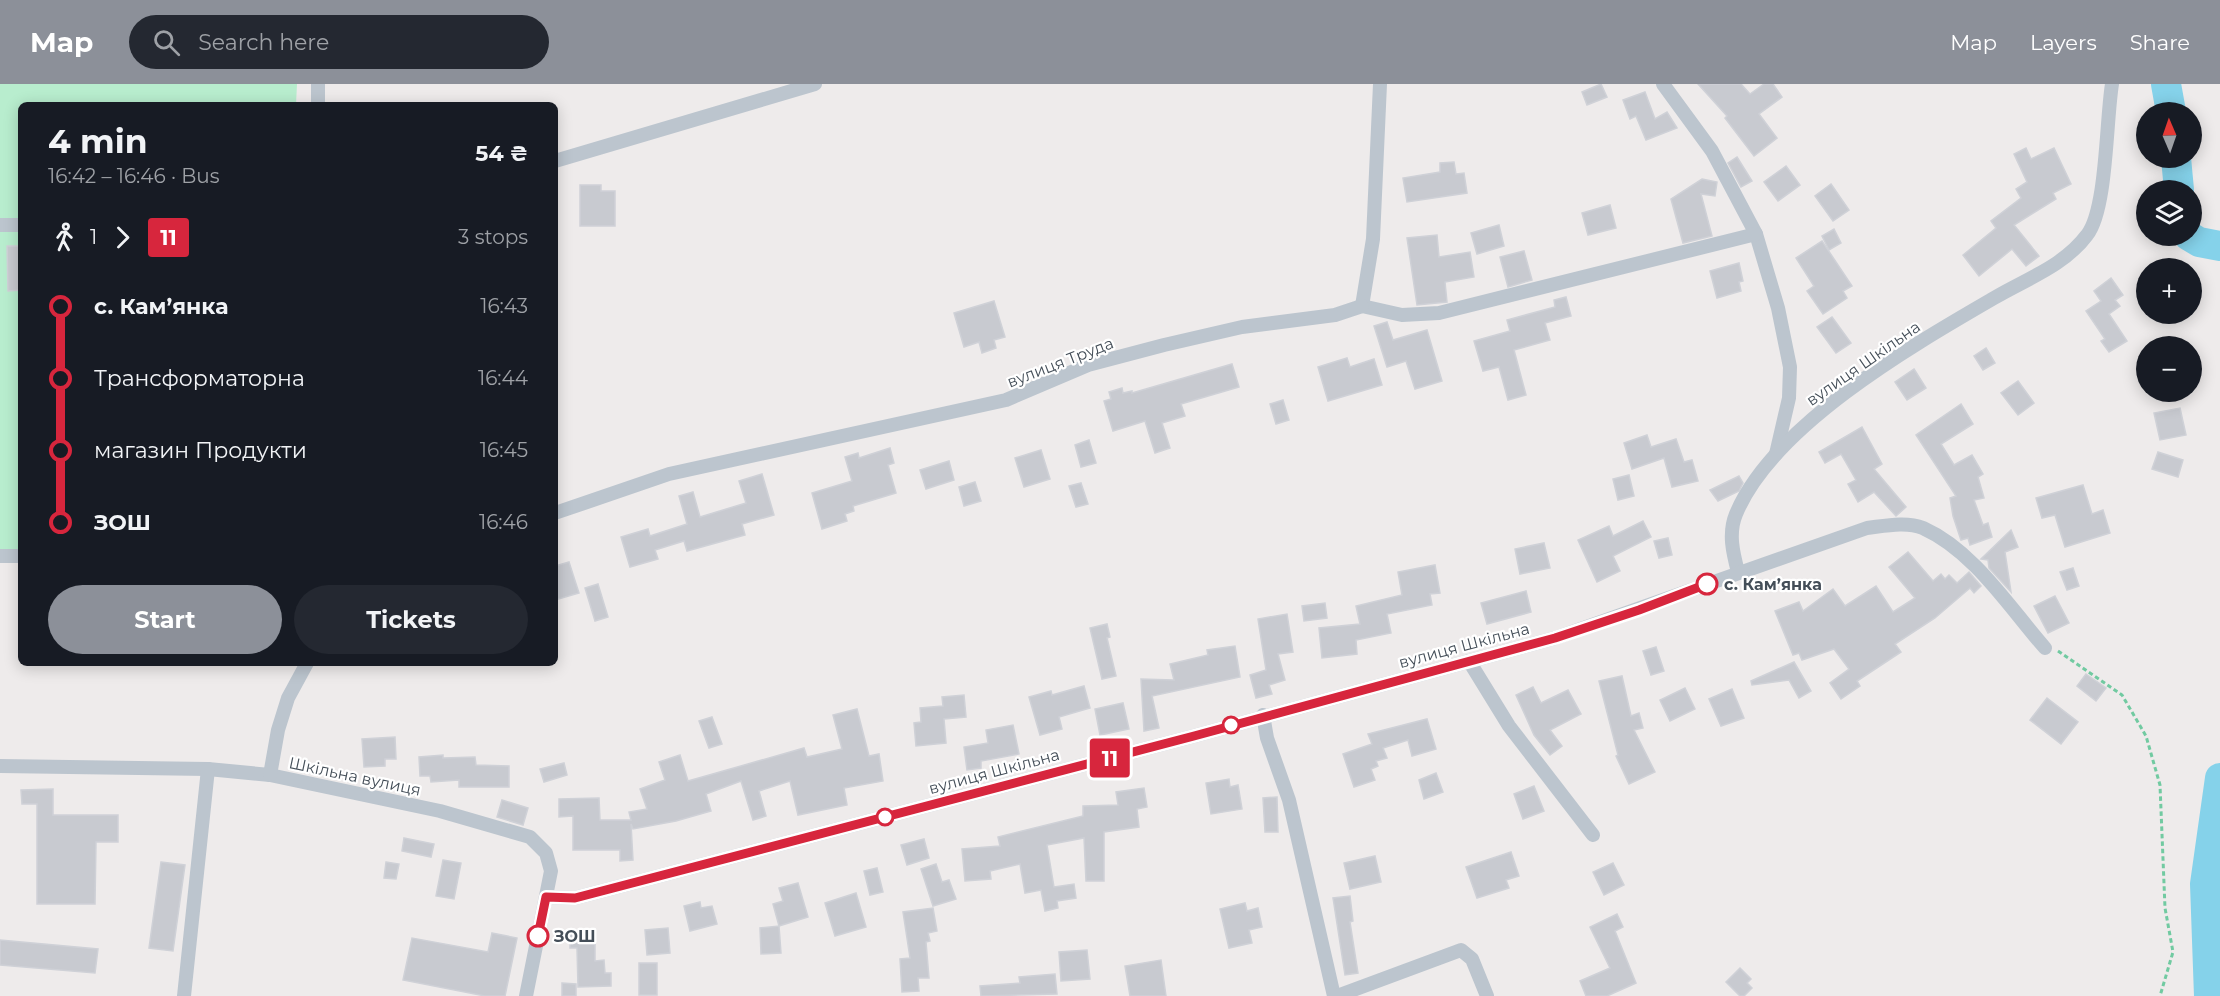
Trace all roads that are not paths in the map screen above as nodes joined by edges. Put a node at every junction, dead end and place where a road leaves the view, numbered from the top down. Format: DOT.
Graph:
graph roads {
  1 [pos="318,84"];
  2 [pos="815,84"];
  3 [pos="1380,84"];
  4 [pos="1663,84"];
  5 [pos="2112,84"];
  6 [pos="318,102"];
  7 [pos="558,160"];
  8 [pos="0,225"];
  9 [pos="18,225"];
  10 [pos="1756,234"];
  11 [pos="1362,306"];
  12 [pos="1776,455"];
  13 [pos="558,512"];
  14 [pos="0,556"];
  15 [pos="18,556"];
  16 [pos="1738,572"];
  17 [pos="2045,648"];
  18 [pos="1469,660"];
  19 [pos="305,666"];
  20 [pos="1263,715"];
  21 [pos="0,766"];
  22 [pos="208,769"];
  23 [pos="270,775"];
  24 [pos="1593,835"];
  25 [pos="546,897"];
  26 [pos="184,996"];
  27 [pos="526,996"];
  28 [pos="1335,996"];
  29 [pos="1487,996"];
  1 -- 6 [label="street"];
  2 -- 7 [label="street"];
  3 -- 11 [label="street"];
  4 -- 10 [label="street"];
  5 -- 12 [label="street, вулиця Шкільна"];
  8 -- 9 [label="street"];
  10 -- 11 [label="street"];
  10 -- 12 [label="street"];
  11 -- 13 [label="street, вулиця Труда"];
  12 -- 16 [label="street, вулиця Шкільна"];
  14 -- 15 [label="street"];
  16 -- 17 [label="street"];
  16 -- 18 [label="street, вулиця Шкільна"];
  18 -- 20 [label="street, вулиця Шкільна"];
  18 -- 24 [label="street"];
  19 -- 23 [label="street"];
  20 -- 25 [label="street, вулиця Шкільна"];
  20 -- 28 [label="street"];
  21 -- 22 [label="street, Шкільна вулиця"];
  22 -- 23 [label="street, Шкільна вулиця"];
  22 -- 26 [label="street"];
  23 -- 25 [label="street, Шкільна вулиця"];
  25 -- 27 [label="street, Шкільна вулиця"];
  28 -- 29 [label="street"];
}
